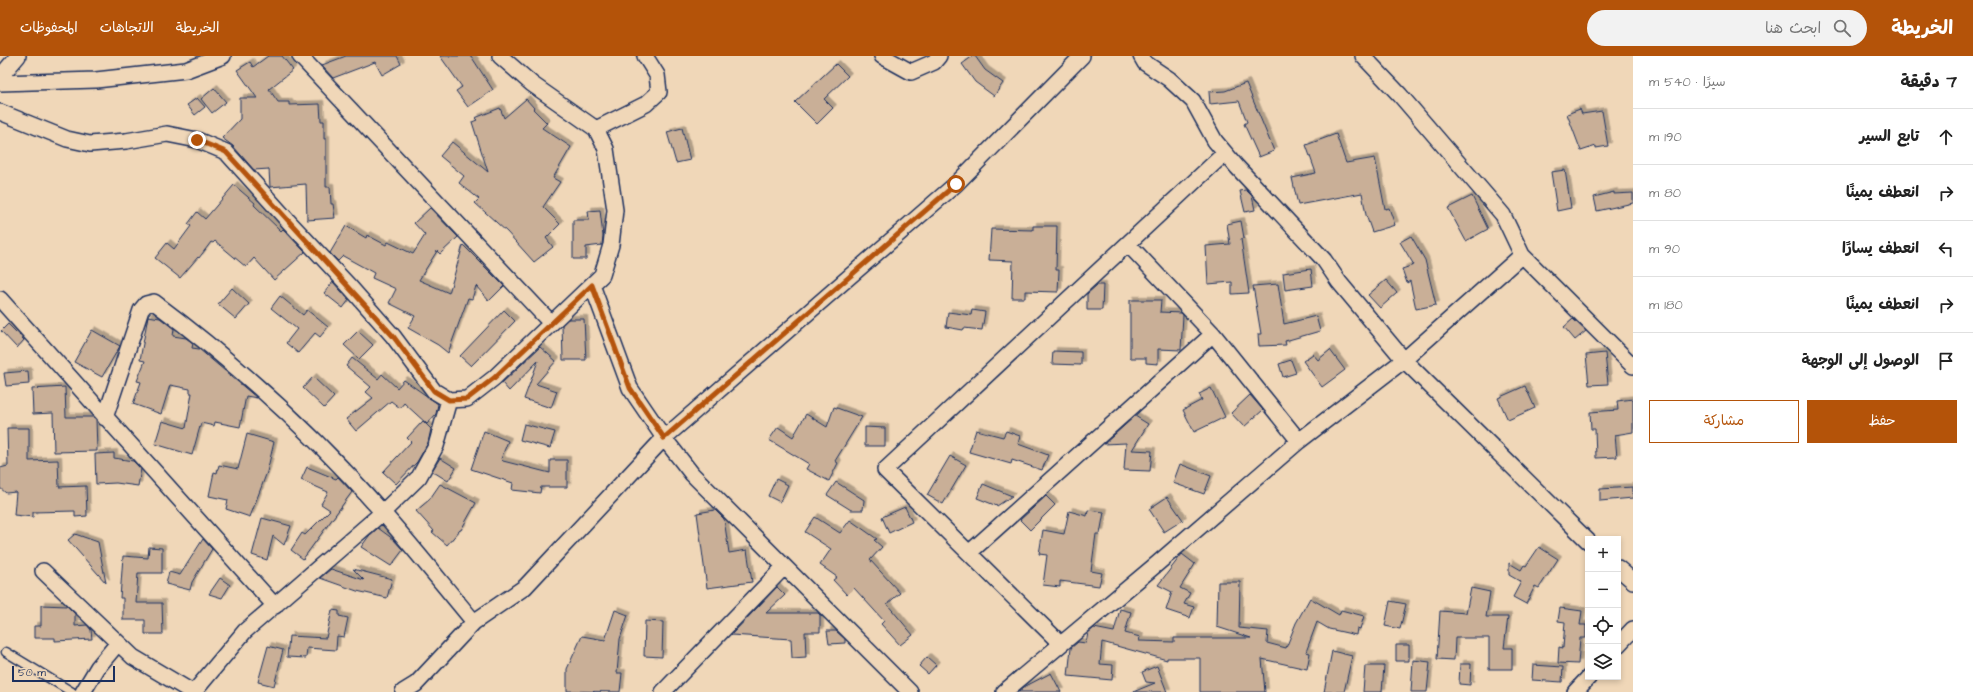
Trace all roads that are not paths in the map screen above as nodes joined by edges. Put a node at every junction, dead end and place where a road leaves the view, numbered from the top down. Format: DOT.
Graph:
graph roads {
  1 [pos="18,56"];
  2 [pos="222,56"];
  3 [pos="300,56"];
  4 [pos="500,56"];
  5 [pos="645,56"];
  6 [pos="882,56"];
  7 [pos="939,56"];
  8 [pos="1082,56"];
  9 [pos="1141,56"];
  10 [pos="1363,56"];
  11 [pos="0,77"];
  12 [pos="0,83"];
  13 [pos="0,112"];
  14 [pos="596,129"];
  15 [pos="1225,153"];
  16 [pos="1128,244"];
  17 [pos="1523,257"];
  18 [pos="592,285"];
  19 [pos="0,299"];
  20 [pos="551,323"];
  21 [pos="1214,334"];
  22 [pos="1404,360"];
  23 [pos="1633,366"];
  24 [pos="449,400"];
  25 [pos="105,418"];
  26 [pos="664,438"];
  27 [pos="1299,441"];
  28 [pos="383,512"];
  29 [pos="1585,537"];
  30 [pos="969,553"];
  31 [pos="784,567"];
  32 [pos="43,571"];
  33 [pos="1621,571"];
  34 [pos="1633,581"];
  35 [pos="275,606"];
  36 [pos="474,622"];
  37 [pos="1633,629"];
  38 [pos="118,643"];
  39 [pos="1061,644"];
  40 [pos="1619,644"];
  41 [pos="6,652"];
  42 [pos="1586,680"];
  43 [pos="72,692"];
  44 [pos="83,692"];
  45 [pos="193,692"];
  46 [pos="402,692"];
  47 [pos="663,692"];
  48 [pos="910,692"];
  49 [pos="1004,692"];
  50 [pos="1575,692"];
  1 -- 11 [label="street"];
  2 -- 12 [label="street"];
  3 -- 20 [label="street"];
  4 -- 14 [label="street"];
  5 -- 14 [label="street"];
  6 -- 7 [label="street"];
  8 -- 26 [label="street"];
  9 -- 15 [label="street"];
  10 -- 17 [label="street"];
  13 -- 24 [label="street"];
  14 -- 18 [label="street"];
  15 -- 16 [label="street"];
  15 -- 22 [label="street"];
  16 -- 21 [label="street"];
  16 -- 30 [label="street"];
  17 -- 22 [label="street"];
  17 -- 23 [label="street"];
  18 -- 20 [label="street"];
  18 -- 26 [label="street"];
  19 -- 25 [label="street"];
  20 -- 24 [label="street"];
  21 -- 27 [label="street"];
  21 -- 30 [label="street"];
  22 -- 27 [label="street"];
  22 -- 29 [label="street"];
  24 -- 28 [label="street"];
  25 -- 28 [label="street"];
  25 -- 35 [label="street"];
  26 -- 31 [label="street"];
  26 -- 36 [label="street"];
  27 -- 39 [label="street"];
  28 -- 35 [label="street"];
  28 -- 36 [label="street"];
  30 -- 39 [label="street"];
  31 -- 47 [label="street"];
  31 -- 48 [label="street"];
  32 -- 38 [label="street"];
  33 -- 34 [label="street"];
  35 -- 45 [label="street"];
  36 -- 46 [label="street"];
  37 -- 40 [label="street"];
  38 -- 44 [label="street"];
  38 -- 45 [label="street"];
  39 -- 49 [label="street"];
  41 -- 43 [label="lane"];
  42 -- 50 [label="street"];
}
